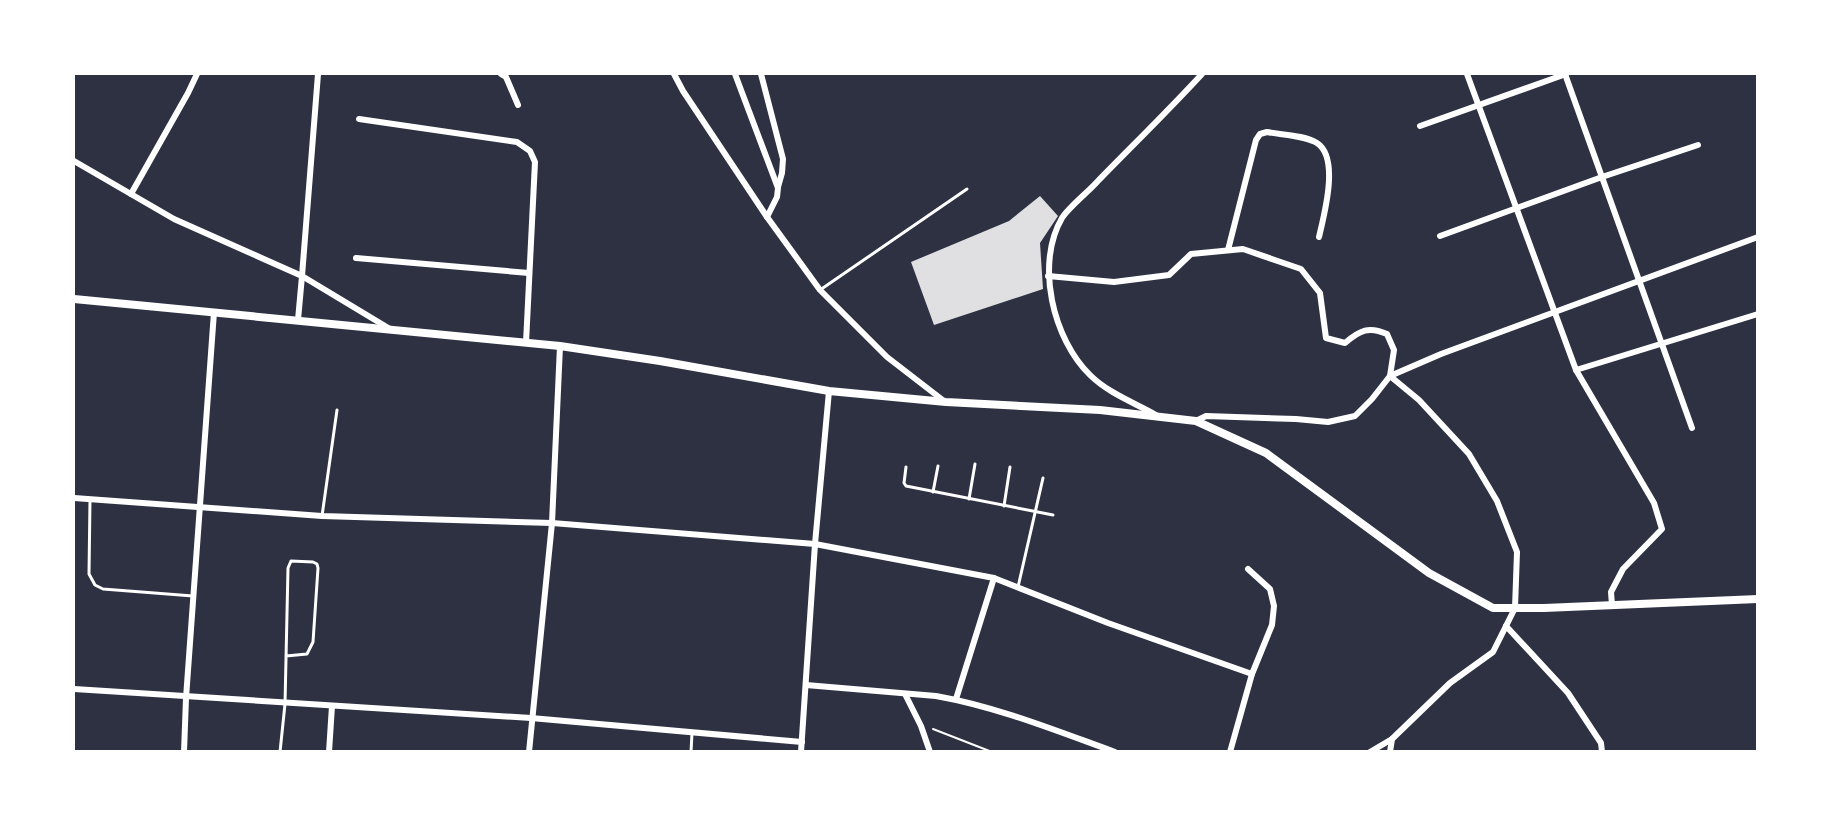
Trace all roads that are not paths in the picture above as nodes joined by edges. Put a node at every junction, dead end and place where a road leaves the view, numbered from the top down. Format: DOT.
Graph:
graph roads {
  1 [pos="197,74"];
  2 [pos="318,74"];
  3 [pos="501,74"];
  4 [pos="674,74"];
  5 [pos="735,74"];
  6 [pos="761,74"];
  7 [pos="1202,74"];
  8 [pos="1467,74"];
  9 [pos="1566,74"];
  10 [pos="518,105"];
  11 [pos="1479,105"];
  12 [pos="359,119"];
  13 [pos="1420,126"];
  14 [pos="1698,145"];
  15 [pos="74,161"];
  16 [pos="1602,177"];
  17 [pos="778,188"];
  18 [pos="967,189"];
  19 [pos="131,194"];
  20 [pos="1517,208"];
  21 [pos="767,217"];
  22 [pos="1440,236"];
  23 [pos="1320,237"];
  24 [pos="1758,237"];
  25 [pos="1228,250"];
  26 [pos="356,258"];
  27 [pos="529,273"];
  28 [pos="302,276"];
  29 [pos="1048,276"];
  30 [pos="1639,280"];
  31 [pos="820,290"];
  32 [pos="74,299"];
  33 [pos="1555,311"];
  34 [pos="214,312"];
  35 [pos="1758,314"];
  36 [pos="298,320"];
  37 [pos="391,329"];
  38 [pos="1662,342"];
  39 [pos="526,343"];
  40 [pos="560,346"];
  41 [pos="1576,370"];
  42 [pos="1390,376"];
  43 [pos="829,391"];
  44 [pos="946,402"];
  45 [pos="337,410"];
  46 [pos="1160,417"];
  47 [pos="1196,421"];
  48 [pos="1692,428"];
  49 [pos="975,464"];
  50 [pos="938,466"];
  51 [pos="1010,466"];
  52 [pos="906,467"];
  53 [pos="1043,478"];
  54 [pos="933,492"];
  55 [pos="74,498"];
  56 [pos="969,499"];
  57 [pos="90,500"];
  58 [pos="1004,506"];
  59 [pos="200,508"];
  60 [pos="1036,512"];
  61 [pos="1053,515"];
  62 [pos="322,516"];
  63 [pos="552,523"];
  64 [pos="815,544"];
  65 [pos="1248,569"];
  66 [pos="994,578"];
  67 [pos="1018,587"];
  68 [pos="193,596"];
  69 [pos="1758,599"];
  70 [pos="1612,605"];
  71 [pos="1515,608"];
  72 [pos="1506,626"];
  73 [pos="286,656"];
  74 [pos="1252,674"];
  75 [pos="806,685"];
  76 [pos="74,690"];
  77 [pos="905,694"];
  78 [pos="186,698"];
  79 [pos="957,699"];
  80 [pos="285,704"];
  81 [pos="332,706"];
  82 [pos="531,718"];
  83 [pos="692,733"];
  84 [pos="1392,739"];
  85 [pos="802,742"];
  86 [pos="184,752"];
  87 [pos="280,752"];
  88 [pos="329,752"];
  89 [pos="529,752"];
  90 [pos="691,752"];
  91 [pos="801,752"];
  92 [pos="930,752"];
  93 [pos="1116,752"];
  94 [pos="1230,752"];
  95 [pos="1370,752"];
  96 [pos="1390,752"];
  97 [pos="1602,752"];
  1 -- 19 [label="street"];
  2 -- 28 [label="street"];
  3 -- 10 [label="street"];
  4 -- 21 [label="street"];
  5 -- 17 [label="street"];
  6 -- 17 [label="street"];
  7 -- 29 [label="street"];
  8 -- 11 [label="street"];
  9 -- 11 [label="street"];
  9 -- 16 [label="street"];
  11 -- 13 [label="street"];
  11 -- 20 [label="street"];
  12 -- 27 [label="street"];
  14 -- 16 [label="street"];
  15 -- 19 [label="street"];
  16 -- 20 [label="street"];
  16 -- 30 [label="street"];
  17 -- 21 [label="street"];
  18 -- 31 [label="lane"];
  19 -- 28 [label="street"];
  20 -- 22 [label="street"];
  20 -- 33 [label="street"];
  21 -- 31 [label="street"];
  23 -- 25 [label="street"];
  24 -- 30 [label="street"];
  25 -- 29 [label="street"];
  25 -- 42 [label="street"];
  26 -- 27 [label="street"];
  27 -- 39 [label="street"];
  28 -- 36 [label="street"];
  28 -- 37 [label="street"];
  29 -- 46 [label="street"];
  30 -- 33 [label="street"];
  30 -- 38 [label="street"];
  31 -- 44 [label="street"];
  32 -- 34 [label="street"];
  33 -- 41 [label="street"];
  33 -- 42 [label="street"];
  34 -- 36 [label="street"];
  34 -- 59 [label="street"];
  35 -- 38 [label="street"];
  36 -- 37 [label="street"];
  37 -- 39 [label="street"];
  38 -- 41 [label="street"];
  38 -- 48 [label="street"];
  39 -- 40 [label="street"];
  40 -- 43 [label="street"];
  40 -- 63 [label="street"];
  41 -- 70 [label="street"];
  42 -- 47 [label="street"];
  42 -- 71 [label="street"];
  43 -- 44 [label="street"];
  43 -- 64 [label="street"];
  44 -- 46 [label="street"];
  45 -- 62 [label="lane"];
  46 -- 47 [label="street"];
  47 -- 71 [label="street"];
  49 -- 56 [label="lane"];
  50 -- 54 [label="lane"];
  51 -- 58 [label="lane"];
  52 -- 54 [label="lane"];
  53 -- 60 [label="lane"];
  54 -- 56 [label="lane"];
  55 -- 57 [label="street"];
  56 -- 58 [label="lane"];
  57 -- 59 [label="street"];
  57 -- 68 [label="lane"];
  58 -- 60 [label="lane"];
  59 -- 62 [label="street"];
  59 -- 68 [label="street"];
  60 -- 61 [label="lane"];
  60 -- 67 [label="lane"];
  62 -- 63 [label="street"];
  63 -- 64 [label="street"];
  63 -- 82 [label="street"];
  64 -- 66 [label="street"];
  64 -- 75 [label="street"];
  65 -- 74 [label="street"];
  66 -- 67 [label="street"];
  66 -- 79 [label="street"];
  67 -- 74 [label="street"];
  68 -- 78 [label="street"];
  69 -- 70 [label="street"];
  70 -- 71 [label="street"];
  71 -- 72 [label="street"];
  72 -- 84 [label="street"];
  72 -- 97 [label="street"];
  73 -- 73 [label="lane"];
  73 -- 80 [label="lane"];
  74 -- 94 [label="street"];
  75 -- 77 [label="street"];
  75 -- 85 [label="street"];
  76 -- 78 [label="street"];
  77 -- 79 [label="street"];
  77 -- 92 [label="street"];
  78 -- 80 [label="street"];
  78 -- 86 [label="street"];
  79 -- 93 [label="street"];
  80 -- 81 [label="street"];
  80 -- 87 [label="lane"];
  81 -- 82 [label="street"];
  81 -- 88 [label="street"];
  82 -- 83 [label="street"];
  82 -- 89 [label="street"];
  83 -- 85 [label="street"];
  83 -- 90 [label="lane"];
  84 -- 95 [label="street"];
  84 -- 96 [label="street"];
  85 -- 91 [label="street"];
}
